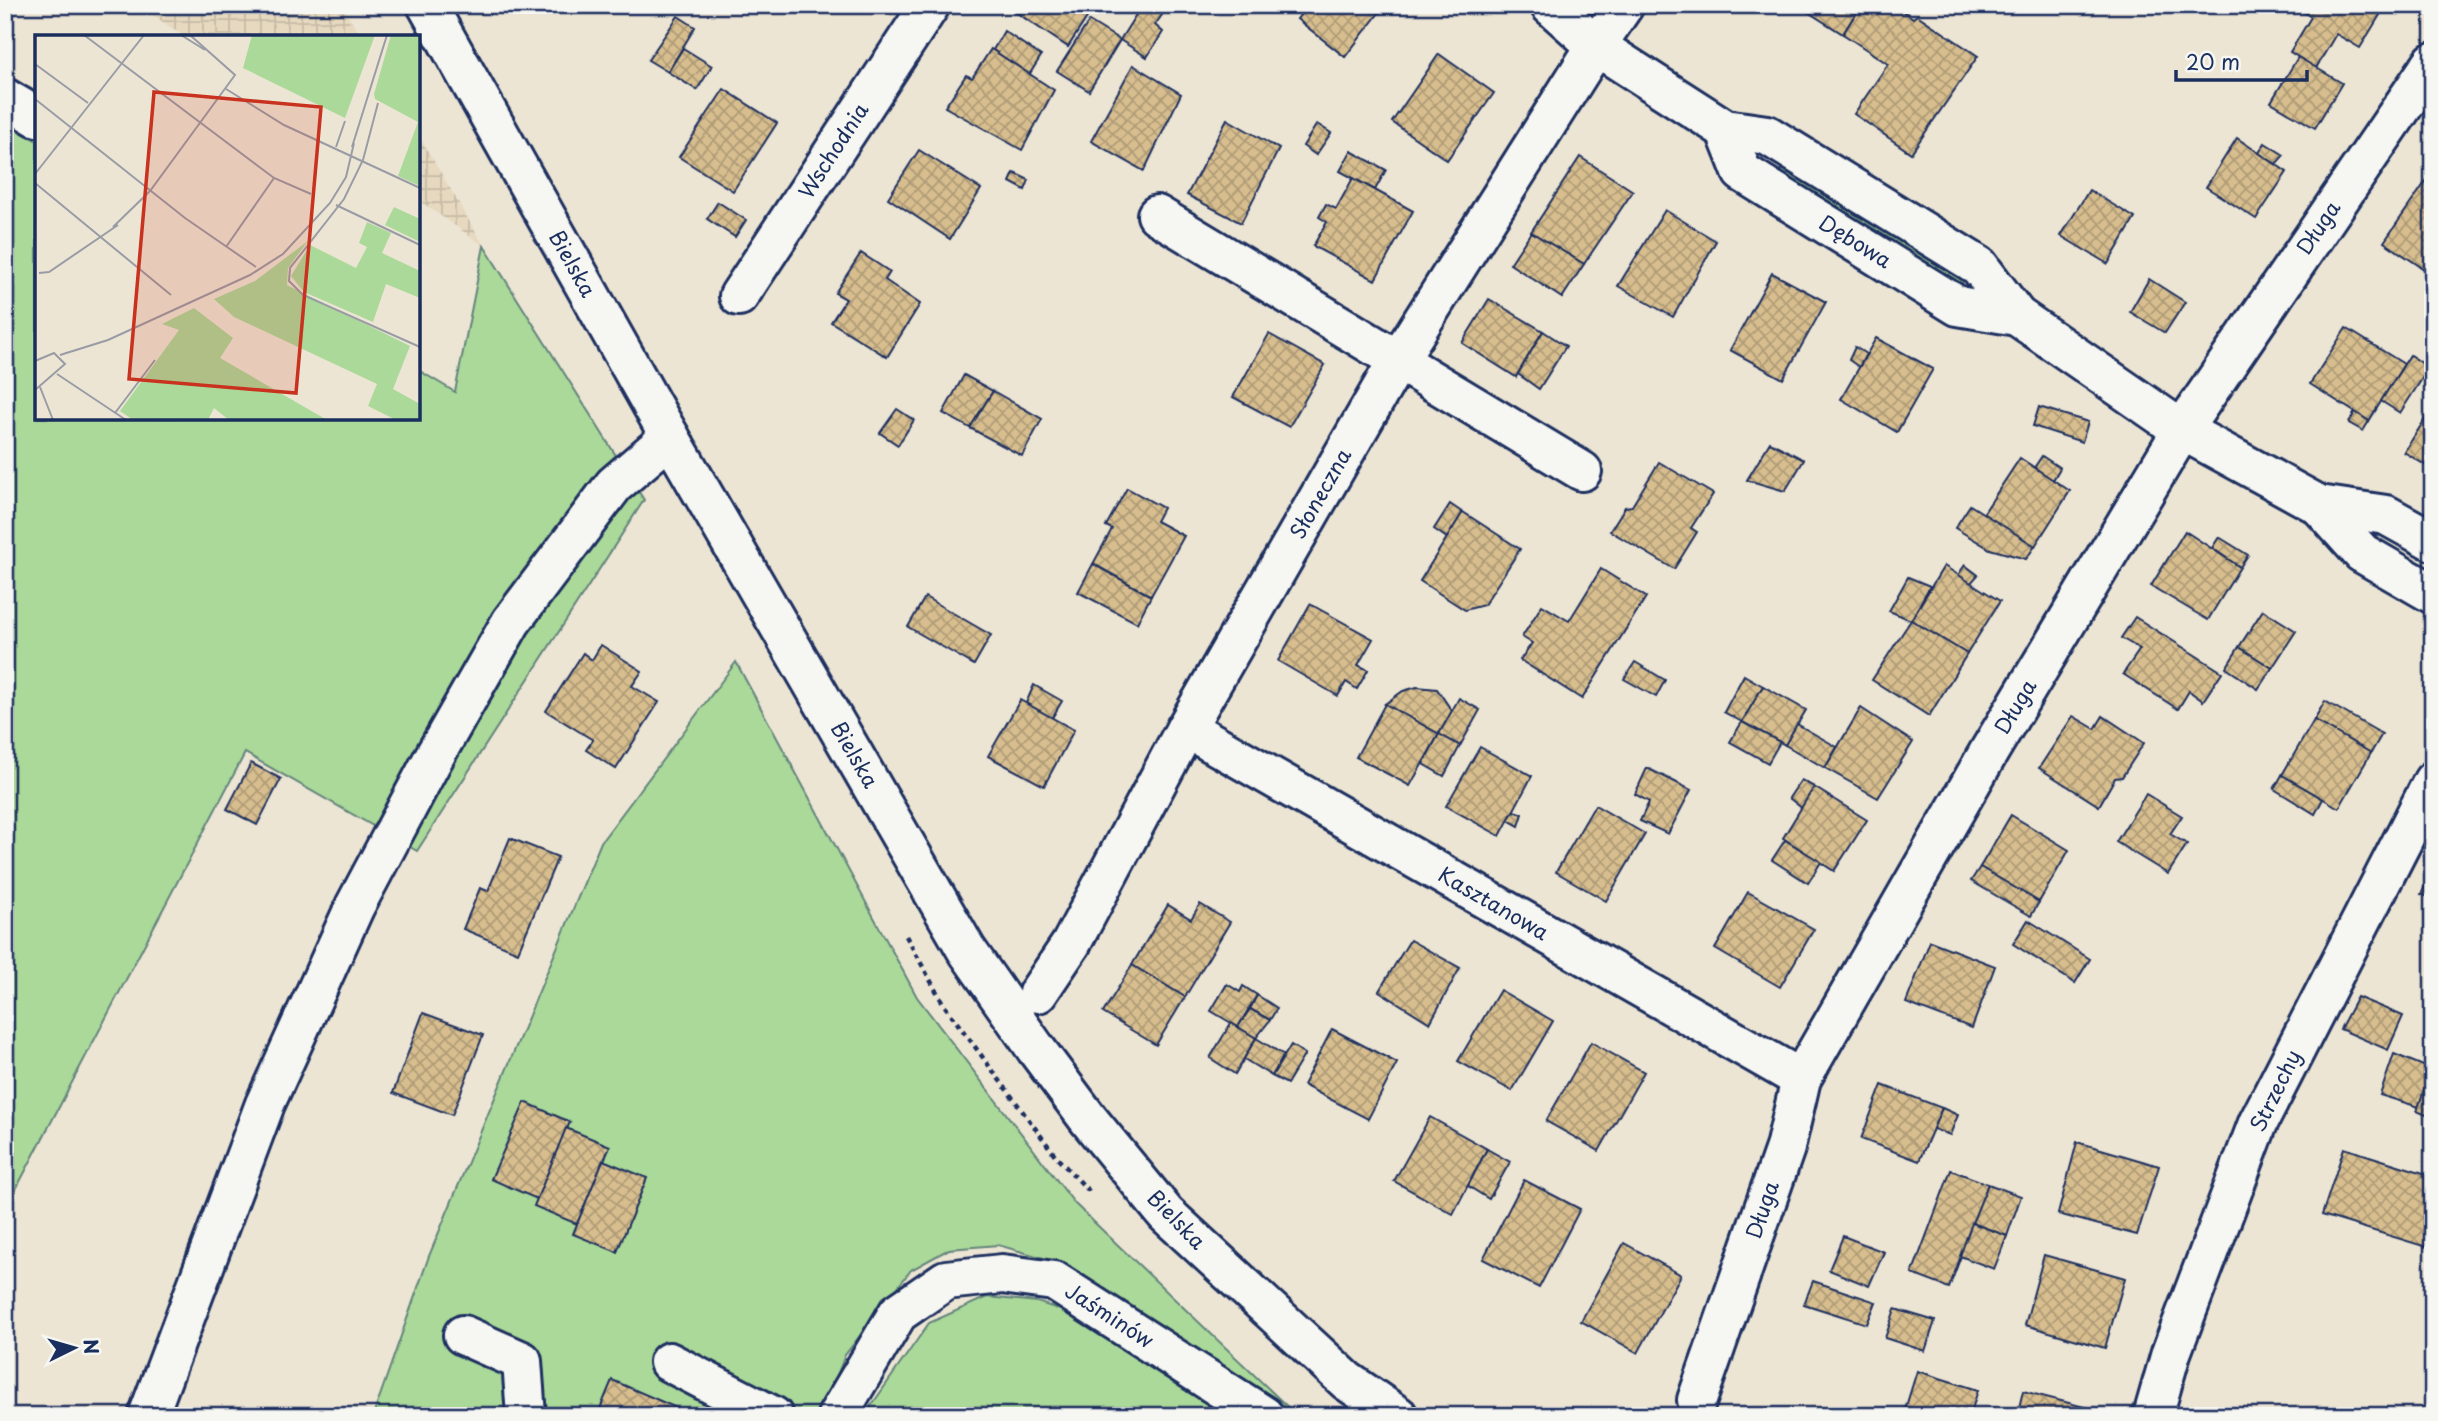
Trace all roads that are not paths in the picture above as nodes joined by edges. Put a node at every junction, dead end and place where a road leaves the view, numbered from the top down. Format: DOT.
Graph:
graph roads {
  1 [pos="426,5"];
  2 [pos="930,5"];
  3 [pos="1550,5"];
  4 [pos="1624,5"];
  5 [pos="1596,46"];
  6 [pos="2433,62"];
  7 [pos="5,98"];
  8 [pos="35,116"];
  9 [pos="1157,215"];
  10 [pos="739,296"];
  11 [pos="1398,360"];
  12 [pos="2182,430"];
  13 [pos="670,437"];
  14 [pos="1581,471"];
  15 [pos="2319,505"];
  16 [pos="2433,541"];
  17 [pos="2433,594"];
  18 [pos="1186,728"];
  19 [pos="2433,781"];
  20 [pos="1038,993"];
  21 [pos="1801,1079"];
  22 [pos="463,1335"];
  23 [pos="669,1362"];
  24 [pos="1697,1400"];
  25 [pos="148,1416"];
  26 [pos="526,1416"];
  27 [pos="774,1416"];
  28 [pos="837,1416"];
  29 [pos="1264,1416"];
  30 [pos="1398,1416"];
  31 [pos="2154,1416"];
  1 -- 13 [label="street, Bielska"];
  2 -- 10 [label="street, Wschodnia"];
  3 -- 5 [label="street"];
  4 -- 5 [label="street, Słoneczna"];
  5 -- 11 [label="street, Słoneczna"];
  5 -- 12 [label="street"];
  6 -- 12 [label="street, Długa"];
  7 -- 8 [label="street"];
  9 -- 11 [label="street"];
  11 -- 14 [label="street"];
  11 -- 18 [label="street, Słoneczna"];
  12 -- 15 [label="street"];
  12 -- 21 [label="street, Długa"];
  13 -- 25 [label="street"];
  13 -- 30 [label="street, Bielska"];
  15 -- 16 [label="street"];
  15 -- 17 [label="street"];
  18 -- 20 [label="street, Słoneczna"];
  18 -- 21 [label="street, Kasztanowa"];
  19 -- 31 [label="street, Strzechy"];
  21 -- 24 [label="street, Długa"];
  22 -- 26 [label="street"];
  23 -- 27 [label="street"];
  28 -- 29 [label="street, Jaśminów"];
}
